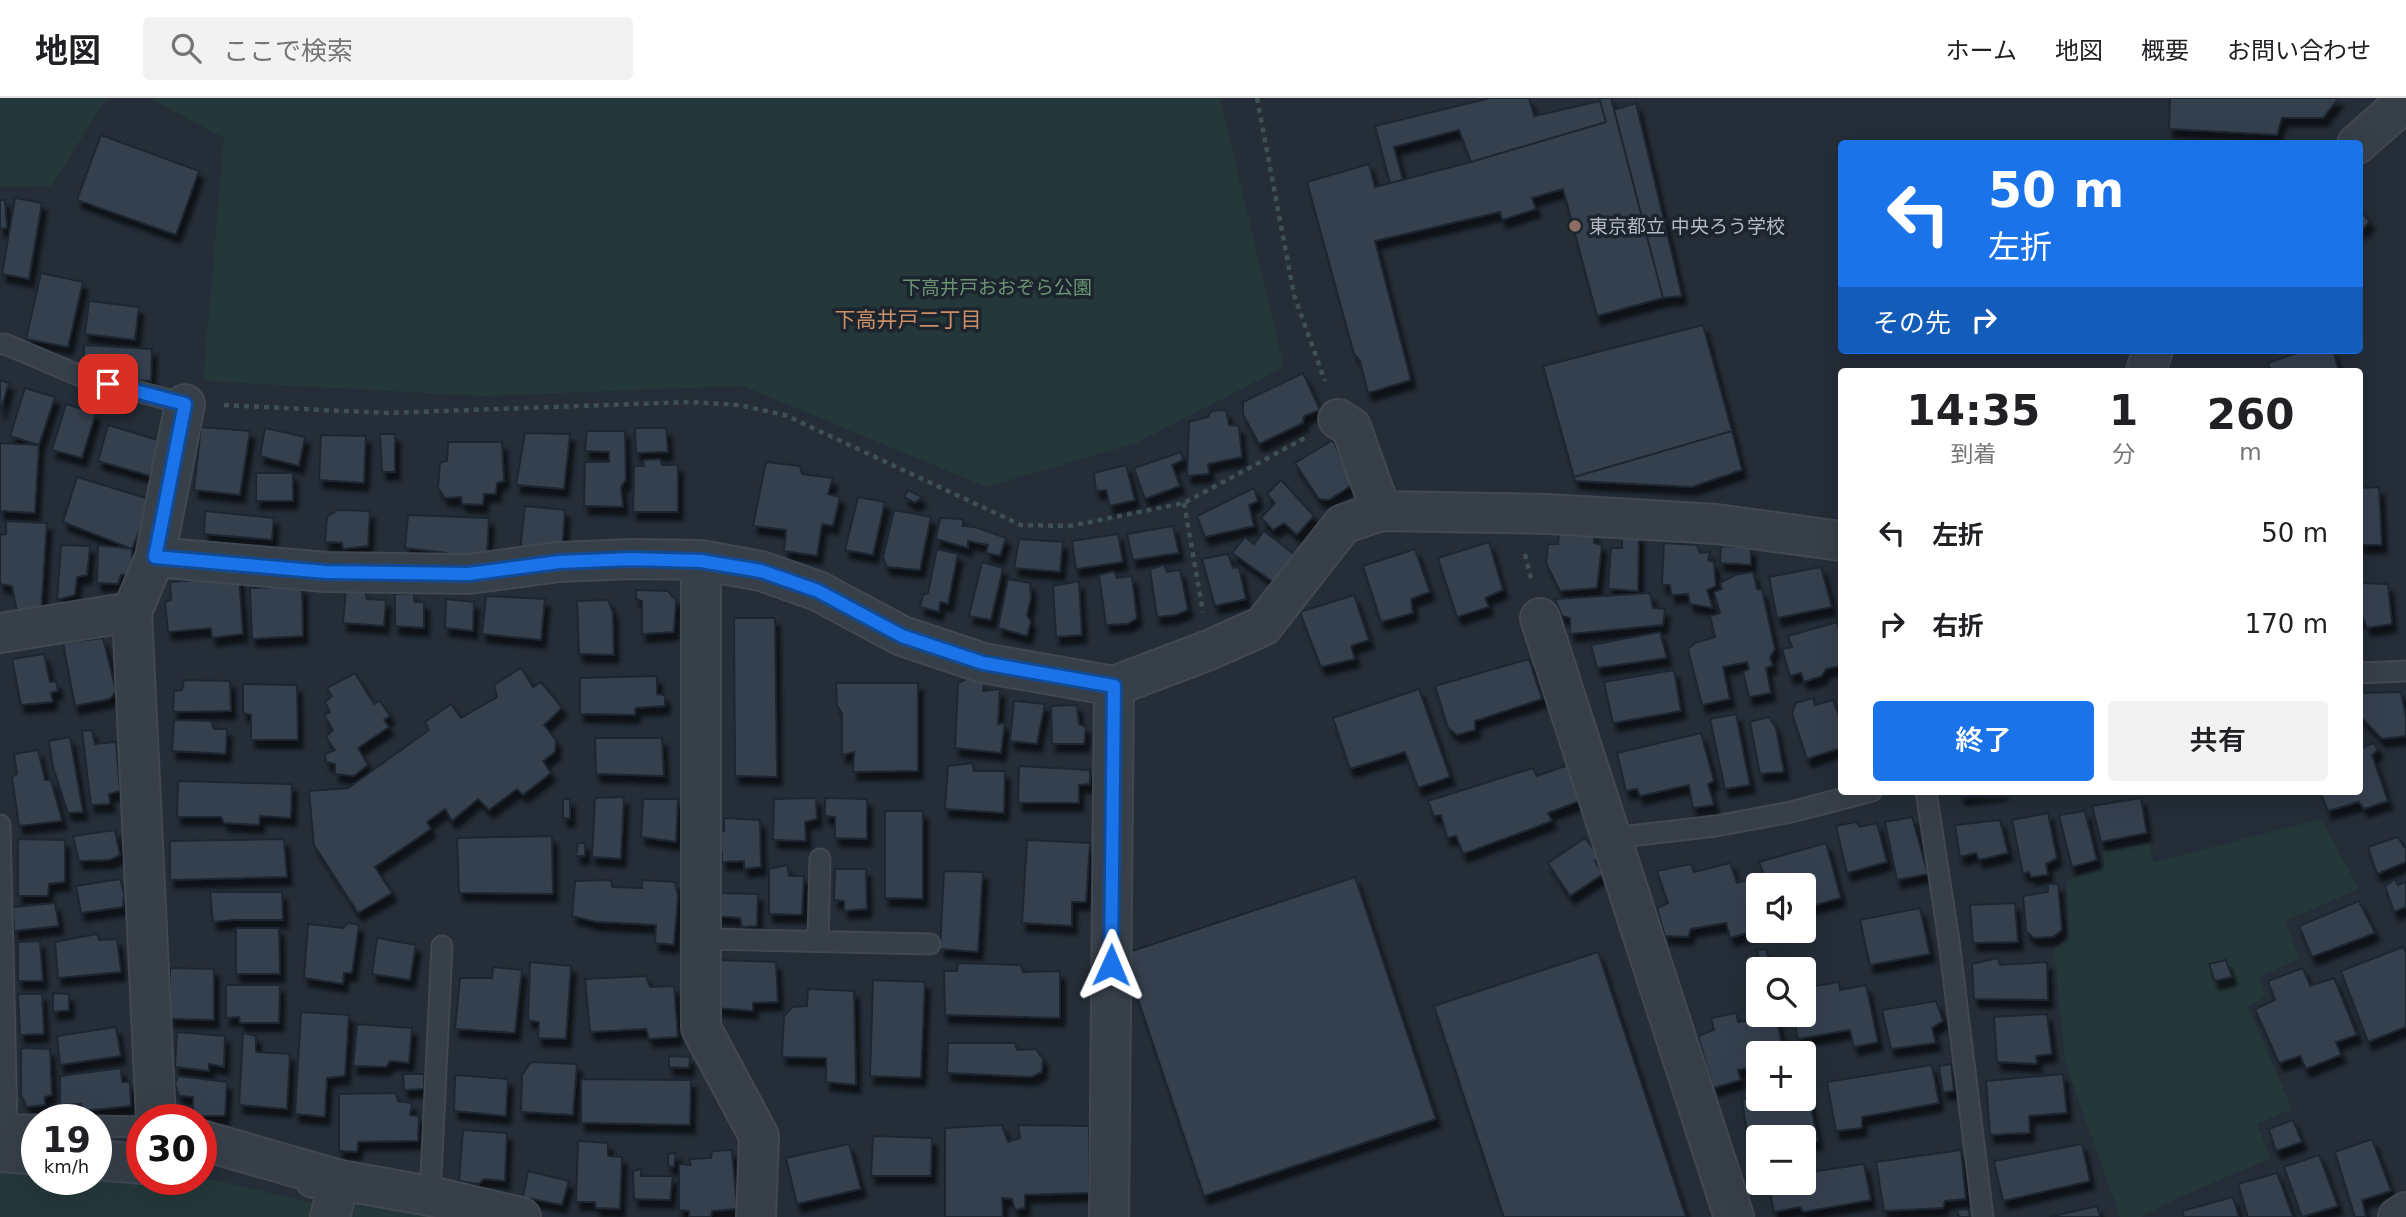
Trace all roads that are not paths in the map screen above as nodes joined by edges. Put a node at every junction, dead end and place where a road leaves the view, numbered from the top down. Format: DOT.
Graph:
graph roads {
  1 [pos="2406,101"];
  2 [pos="2362,140"];
  3 [pos="0,344"];
  4 [pos="185,404"];
  5 [pos="1338,419"];
  6 [pos="1381,511"];
  7 [pos="1838,541"];
  8 [pos="155,557"];
  9 [pos="701,561"];
  10 [pos="132,612"];
  11 [pos="1540,618"];
  12 [pos="0,633"];
  13 [pos="2406,671"];
  14 [pos="2363,673"];
  15 [pos="1114,686"];
  16 [pos="1857,795"];
  17 [pos="1927,795"];
  18 [pos="0,825"];
  19 [pos="1612,838"];
  20 [pos="820,859"];
  21 [pos="702,939"];
  22 [pos="818,942"];
  23 [pos="930,944"];
  24 [pos="442,946"];
  25 [pos="155,1104"];
  26 [pos="21,1125"];
  27 [pos="217,1145"];
  28 [pos="0,1152"];
  29 [pos="21,1154"];
  30 [pos="217,1170"];
  31 [pos="340,1180"];
  32 [pos="430,1196"];
  33 [pos="2406,1212"];
  34 [pos="330,1217"];
  35 [pos="521,1217"];
  36 [pos="756,1217"];
  37 [pos="1110,1217"];
  38 [pos="1734,1217"];
  39 [pos="1983,1217"];
  40 [pos="2398,1217"];
  1 -- 2 [label="street"];
  3 -- 4 [label="lane"];
  4 -- 8 [label="street"];
  5 -- 6 [label="street"];
  6 -- 7 [label="street"];
  6 -- 15 [label="street"];
  8 -- 9 [label="street"];
  8 -- 10 [label="street"];
  9 -- 15 [label="street"];
  9 -- 21 [label="street"];
  10 -- 12 [label="street"];
  10 -- 25 [label="street"];
  11 -- 19 [label="street"];
  13 -- 14 [label="lane"];
  15 -- 37 [label="street"];
  16 -- 19 [label="lane"];
  17 -- 39 [label="lane"];
  18 -- 26 [label="lane"];
  19 -- 38 [label="street"];
  20 -- 22 [label="lane"];
  21 -- 22 [label="lane"];
  21 -- 36 [label="street"];
  22 -- 23 [label="lane"];
  24 -- 32 [label="lane"];
  27 -- 31 [label="street"];
  28 -- 29 [label="street"];
  30 -- 31 [label="street"];
  31 -- 32 [label="street"];
  31 -- 34 [label="street"];
  32 -- 35 [label="street"];
  33 -- 40 [label="street"];
}
